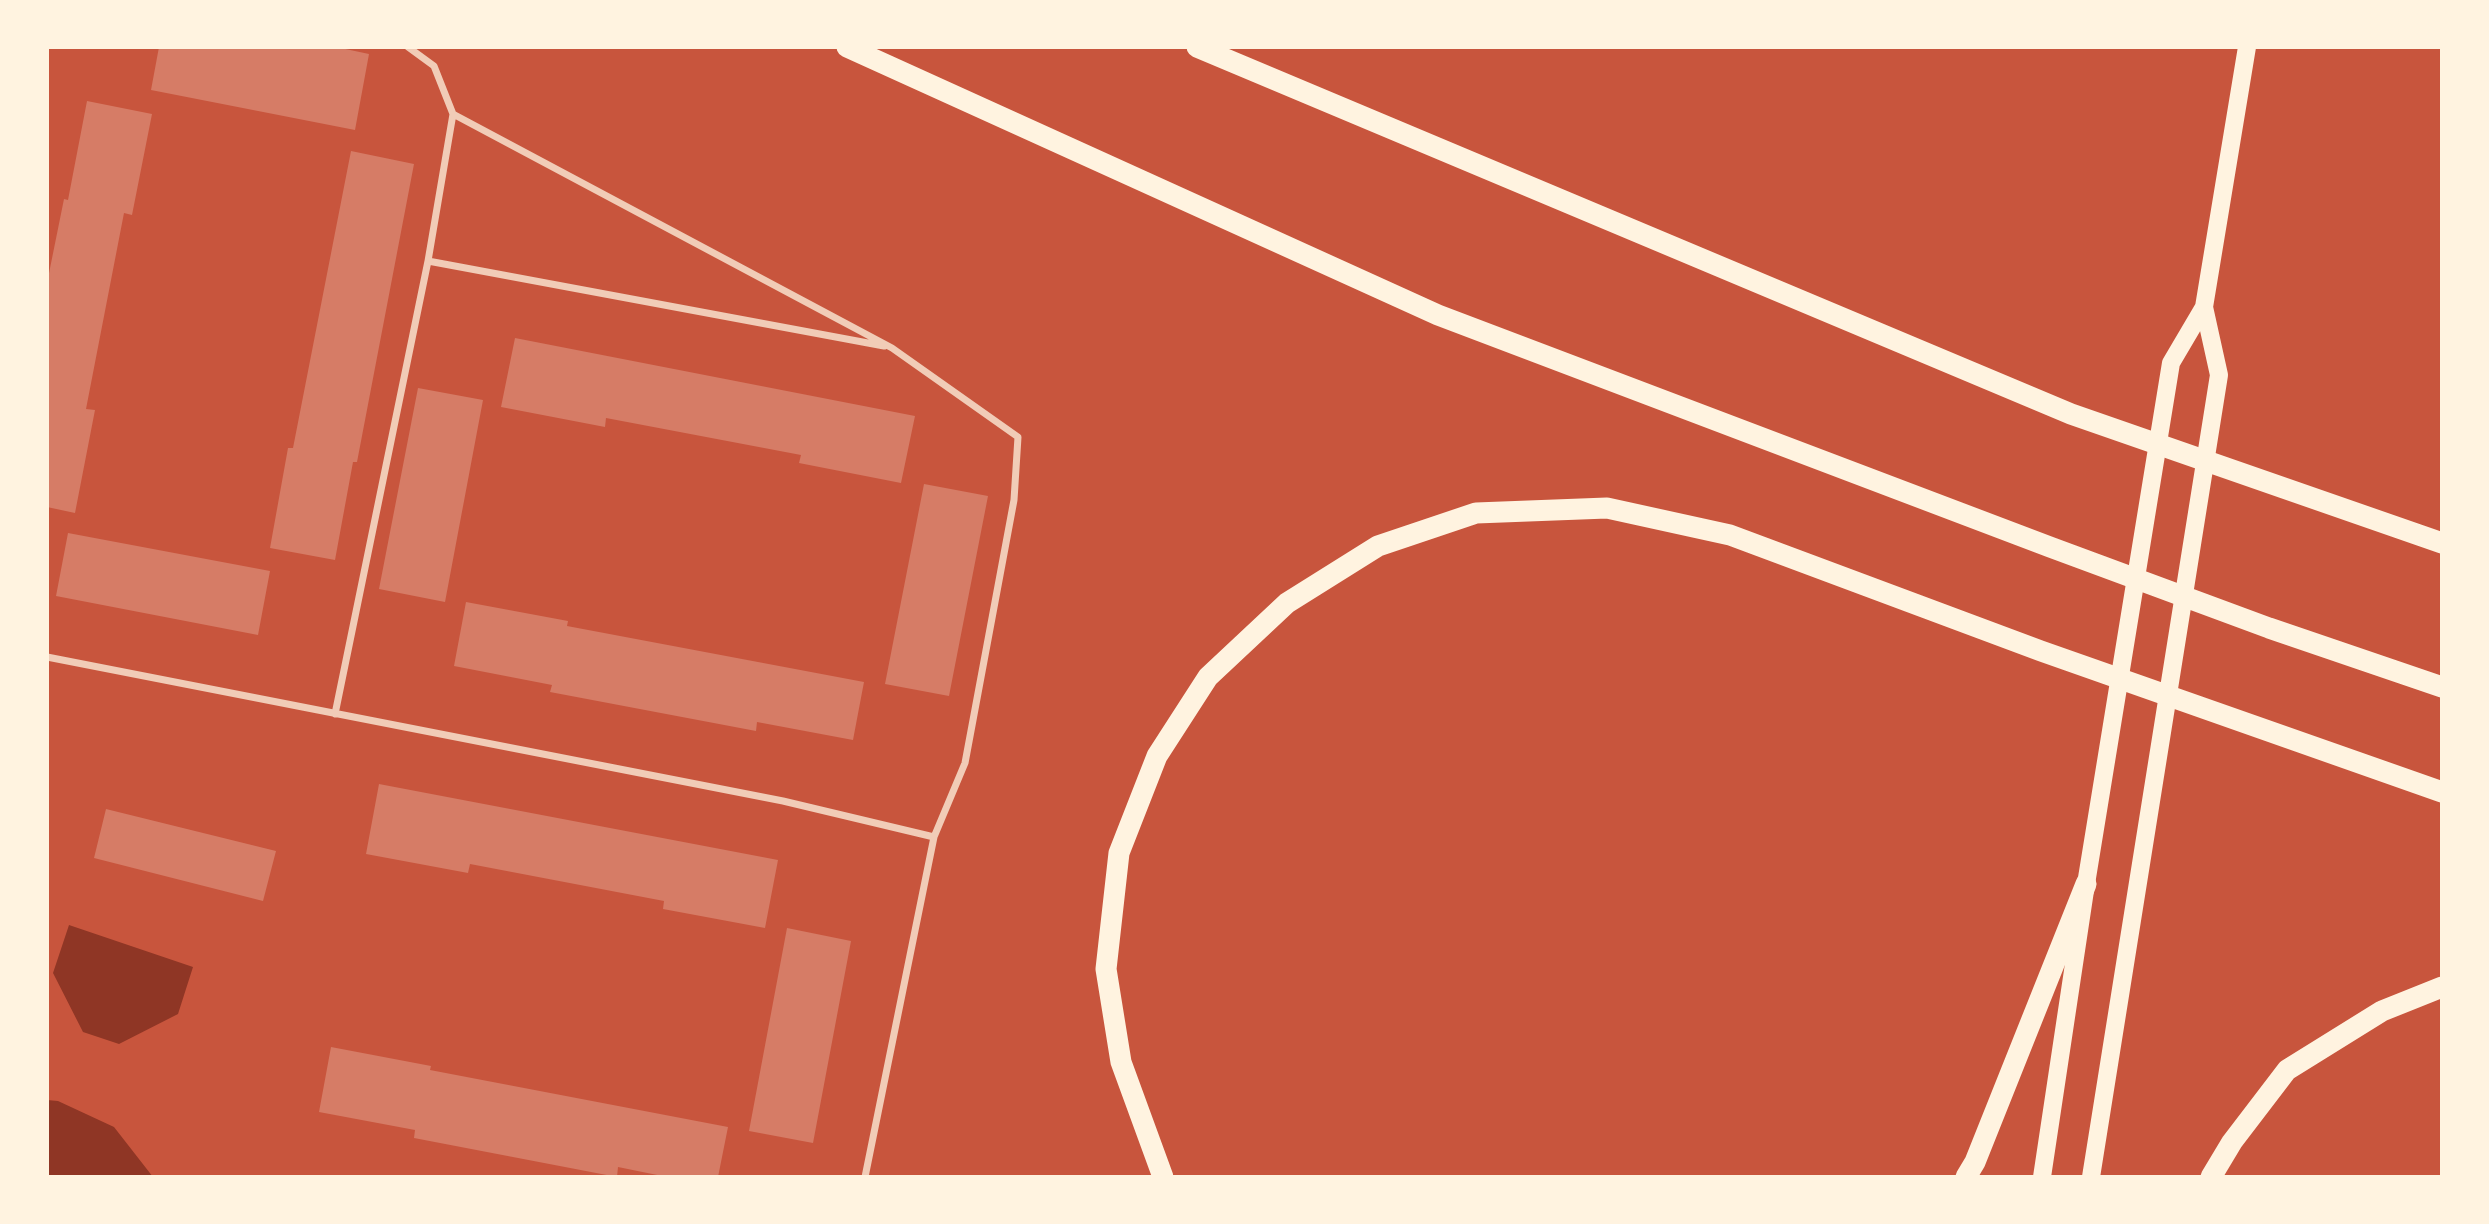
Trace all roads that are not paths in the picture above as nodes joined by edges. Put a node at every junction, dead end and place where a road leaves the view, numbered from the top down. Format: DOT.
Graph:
graph roads {
  1 [pos="408,47"];
  2 [pos="846,47"];
  3 [pos="1197,47"];
  4 [pos="2247,47"];
  5 [pos="453,114"];
  6 [pos="428,261"];
  7 [pos="2204,307"];
  8 [pos="892,348"];
  9 [pos="2442,543"];
  10 [pos="47,657"];
  11 [pos="2442,687"];
  12 [pos="335,714"];
  13 [pos="2442,792"];
  14 [pos="934,837"];
  15 [pos="2086,884"];
  16 [pos="2442,987"];
  17 [pos="864,1177"];
  18 [pos="1163,1177"];
  19 [pos="1966,1177"];
  20 [pos="2042,1177"];
  21 [pos="2091,1177"];
  22 [pos="2211,1177"];
  1 -- 5 [label="street"];
  2 -- 11 [label="highway"];
  3 -- 9 [label="highway"];
  4 -- 7 [label="main road"];
  5 -- 6 [label="street"];
  5 -- 8 [label="street"];
  6 -- 8 [label="street"];
  6 -- 12 [label="street"];
  7 -- 15 [label="main road"];
  7 -- 21 [label="main road"];
  8 -- 14 [label="street"];
  10 -- 12 [label="street"];
  12 -- 14 [label="street"];
  13 -- 18 [label="highway"];
  14 -- 17 [label="street"];
  15 -- 19 [label="highway"];
  15 -- 20 [label="main road"];
  16 -- 22 [label="highway"];
}
